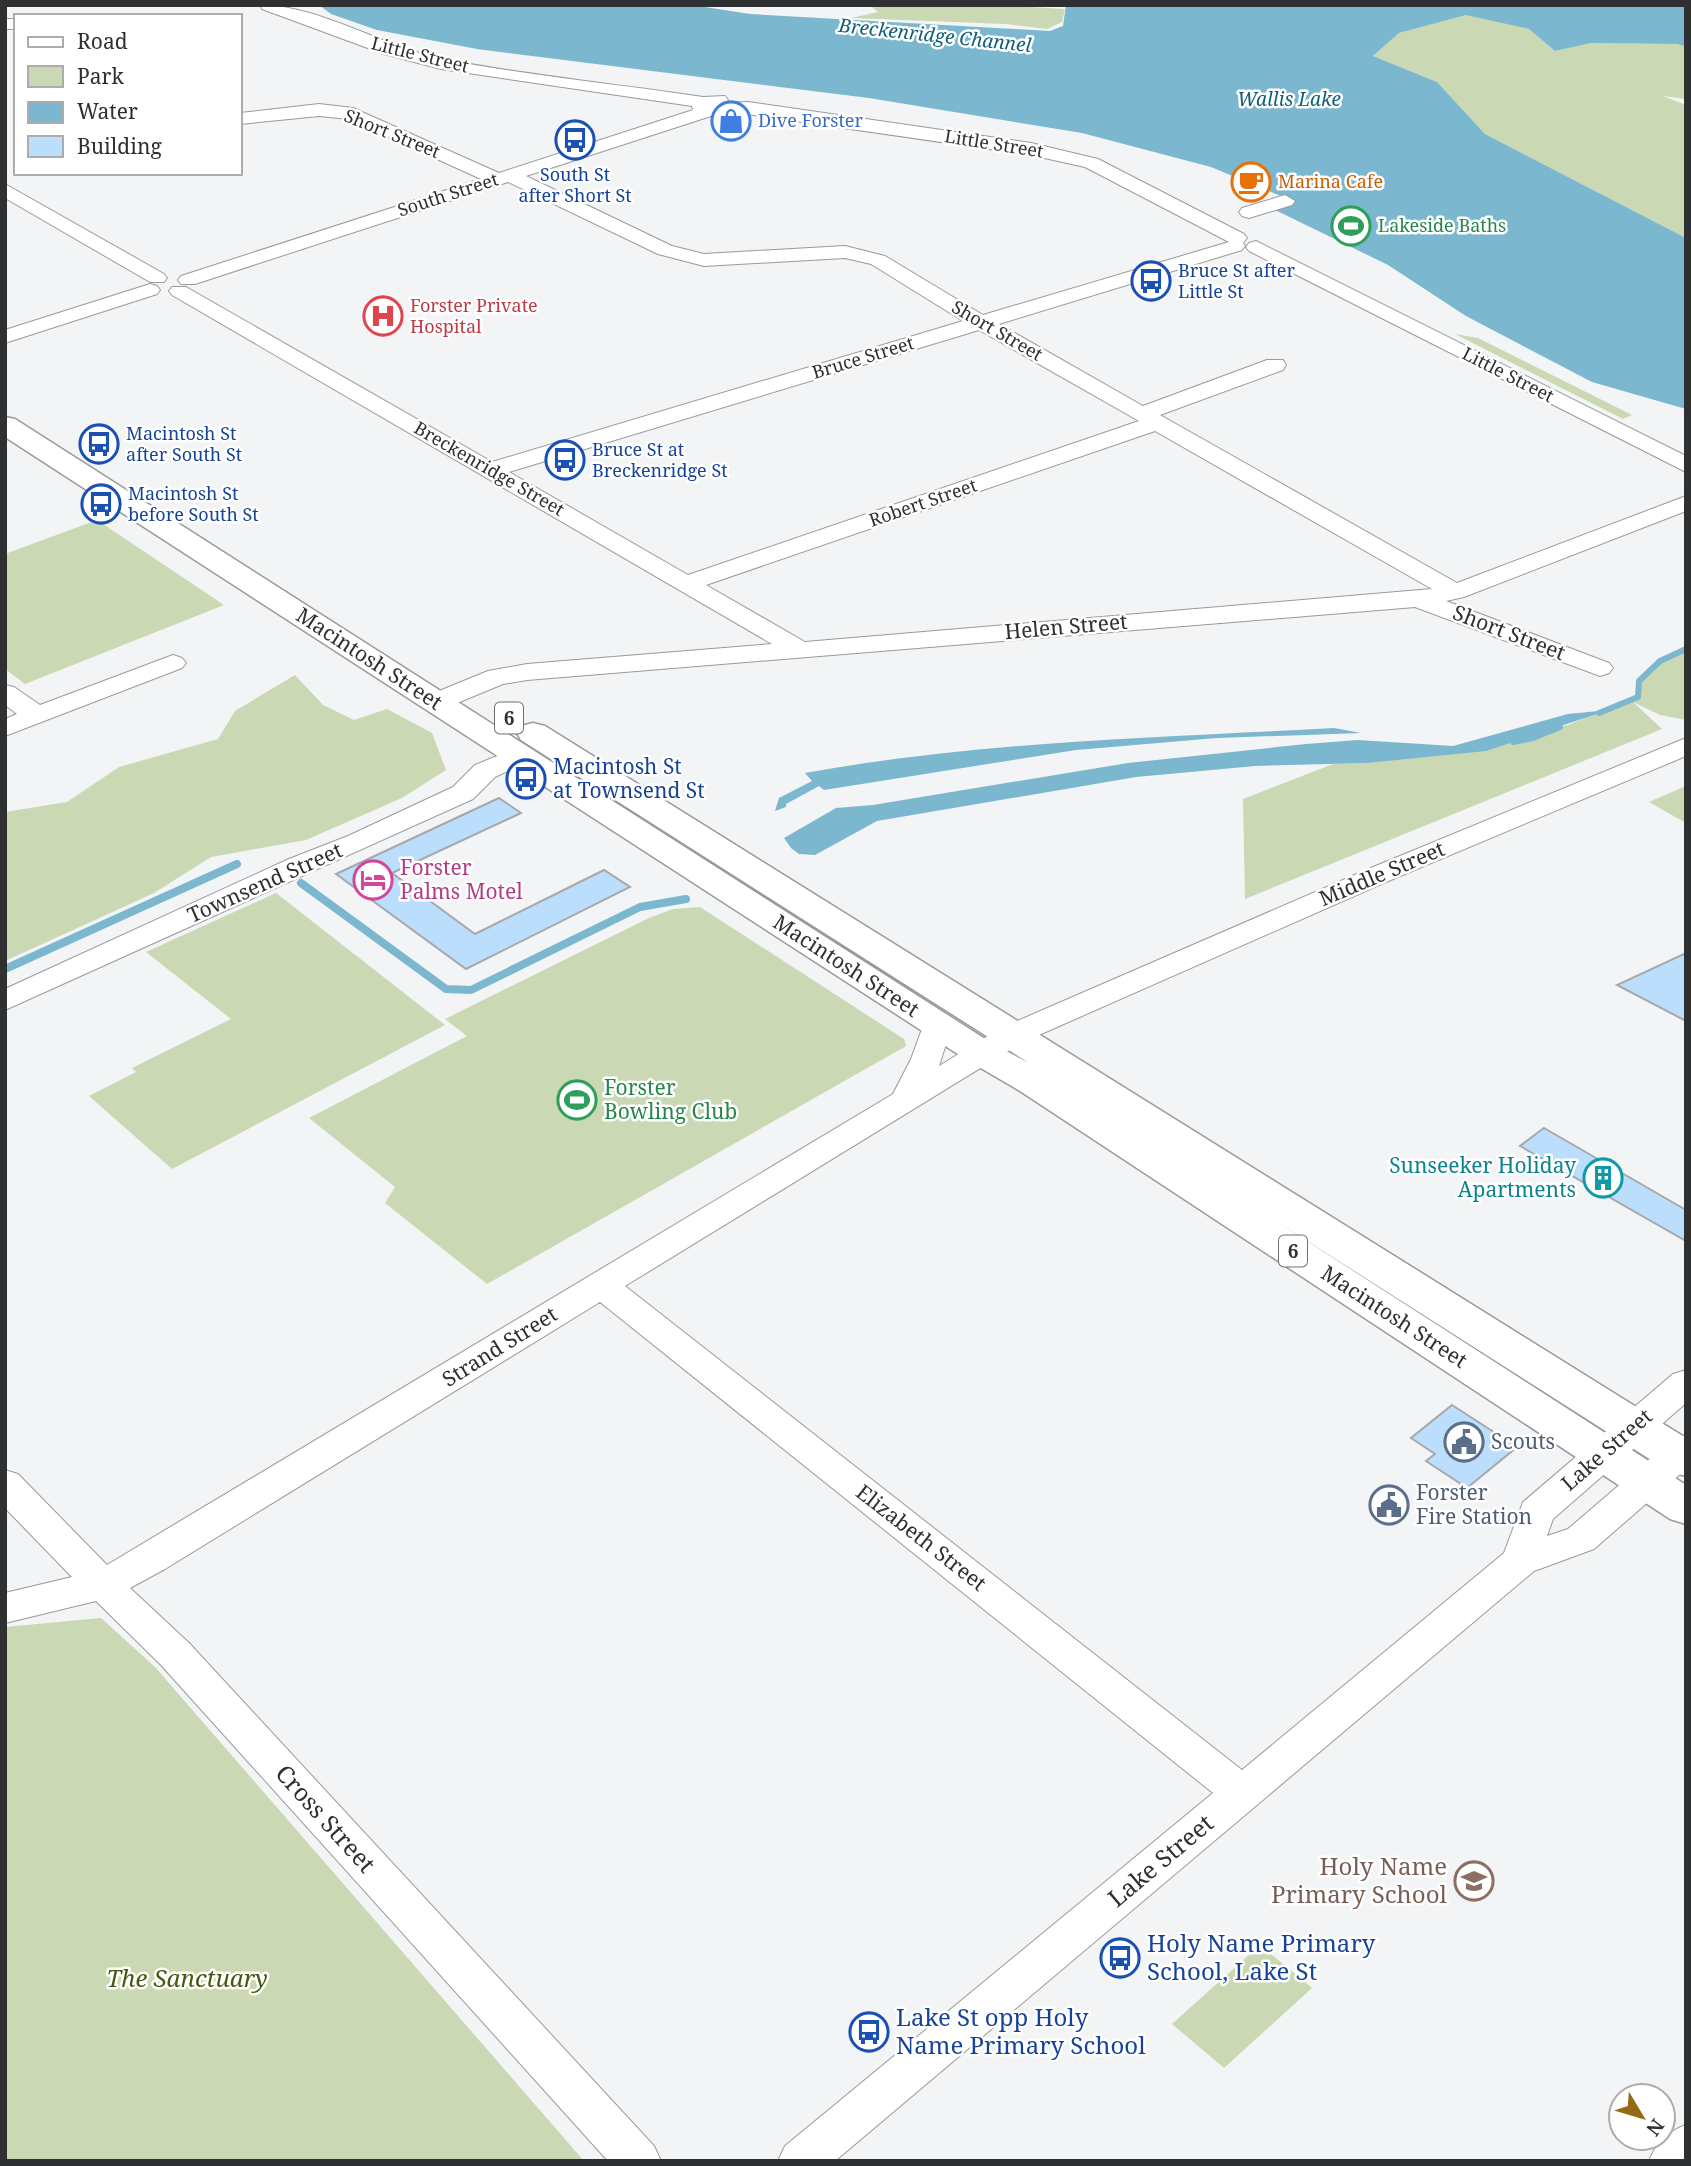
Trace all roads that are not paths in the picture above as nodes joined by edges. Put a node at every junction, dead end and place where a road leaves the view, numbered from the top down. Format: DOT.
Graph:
graph roads {
  1 [pos="268,5"];
  2 [pos="706,107"];
  3 [pos="242,118"];
  4 [pos="503,177"];
  5 [pos="5,190"];
  6 [pos="1285,201"];
  7 [pos="1249,212"];
  8 [pos="1243,243"];
  9 [pos="154,284"];
  10 [pos="184,286"];
  11 [pos="981,323"];
  12 [pos="5,337"];
  13 [pos="1275,365"];
  14 [pos="5,401"];
  15 [pos="1152,418"];
  16 [pos="5,425"];
  17 [pos="1686,465"];
  18 [pos="491,470"];
  19 [pos="1686,503"];
  20 [pos="687,583"];
  21 [pos="1455,592"];
  22 [pos="1418,599"];
  23 [pos="799,649"];
  24 [pos="173,663"];
  25 [pos="1600,668"];
  26 [pos="5,692"];
  27 [pos="450,696"];
  28 [pos="36,715"];
  29 [pos="5,728"];
  30 [pos="1686,746"];
  31 [pos="519,755"];
  32 [pos="5,1001"];
  33 [pos="937,1025"];
  34 [pos="1012,1047"];
  35 [pos="907,1097"];
  36 [pos="600,1284"];
  37 [pos="1686,1383"];
  38 [pos="1618,1441"];
  39 [pos="1674,1461"];
  40 [pos="5,1484"];
  41 [pos="1686,1507"];
  42 [pos="1521,1562"];
  43 [pos="103,1585"];
  44 [pos="5,1608"];
  45 [pos="1242,1793"];
  46 [pos="1686,2146"];
  47 [pos="638,2161"];
  48 [pos="801,2161"];
  49 [pos="1672,2161"];
  1 -- 2 [label="street, Little Street"];
  2 -- 4 [label="street, South Street"];
  2 -- 8 [label="street, Little Street"];
  3 -- 4 [label="street, Short Street"];
  4 -- 10 [label="street, South Street"];
  4 -- 11 [label="street, Short Street"];
  5 -- 9 [label="street"];
  6 -- 7 [label="street"];
  8 -- 11 [label="street, Bruce Street"];
  8 -- 17 [label="street, Little Street"];
  9 -- 10 [label="street"];
  9 -- 12 [label="street"];
  10 -- 18 [label="street, Breckenridge Street"];
  11 -- 15 [label="street, Short Street"];
  11 -- 18 [label="street, Bruce Street"];
  13 -- 15 [label="street, Robert Street"];
  14 -- 27 [label="main road, Macintosh Street / 6"];
  15 -- 20 [label="street, Robert Street"];
  15 -- 21 [label="street, Short Street"];
  16 -- 27 [label="main road, Macintosh Street / 6"];
  18 -- 20 [label="street, Breckenridge Street"];
  19 -- 21 [label="street, Helen Street"];
  20 -- 23 [label="street, Breckenridge Street"];
  21 -- 22 [label="street, Helen Street"];
  22 -- 23 [label="street, Helen Street"];
  22 -- 25 [label="street, Short Street"];
  23 -- 27 [label="street, Helen Street"];
  24 -- 28 [label="street"];
  26 -- 28 [label="street"];
  27 -- 31 [label="main road, Macintosh Street / 6"];
  27 -- 34 [label="main road, Macintosh Street / 6"];
  28 -- 29 [label="street"];
  30 -- 34 [label="street, Middle Street"];
  31 -- 32 [label="street, Townsend Street"];
  31 -- 33 [label="main road, Macintosh Street / 6"];
  33 -- 34 [label="main road, Macintosh Street / 6"];
  33 -- 35 [label="street"];
  34 -- 35 [label="street, Strand Street"];
  34 -- 38 [label="main road, Macintosh Street / 6"];
  34 -- 38 [label="main road, Macintosh Street / 6"];
  35 -- 36 [label="street, Strand Street"];
  36 -- 43 [label="street, Strand Street"];
  36 -- 45 [label="street, Elizabeth Street"];
  37 -- 38 [label="street, Lake Street"];
  38 -- 39 [label="main road, Macintosh Street / 6"];
  38 -- 42 [label="street, Lake Street"];
  39 -- 41 [label="main road, Macintosh Street / 6"];
  39 -- 42 [label="street, Lake Street"];
  40 -- 43 [label="street, Cross Street"];
  42 -- 45 [label="street, Lake Street"];
  43 -- 44 [label="street, Strand Street"];
  43 -- 47 [label="street, Cross Street"];
  45 -- 48 [label="street, Lake Street"];
  46 -- 49 [label="street"];
}
